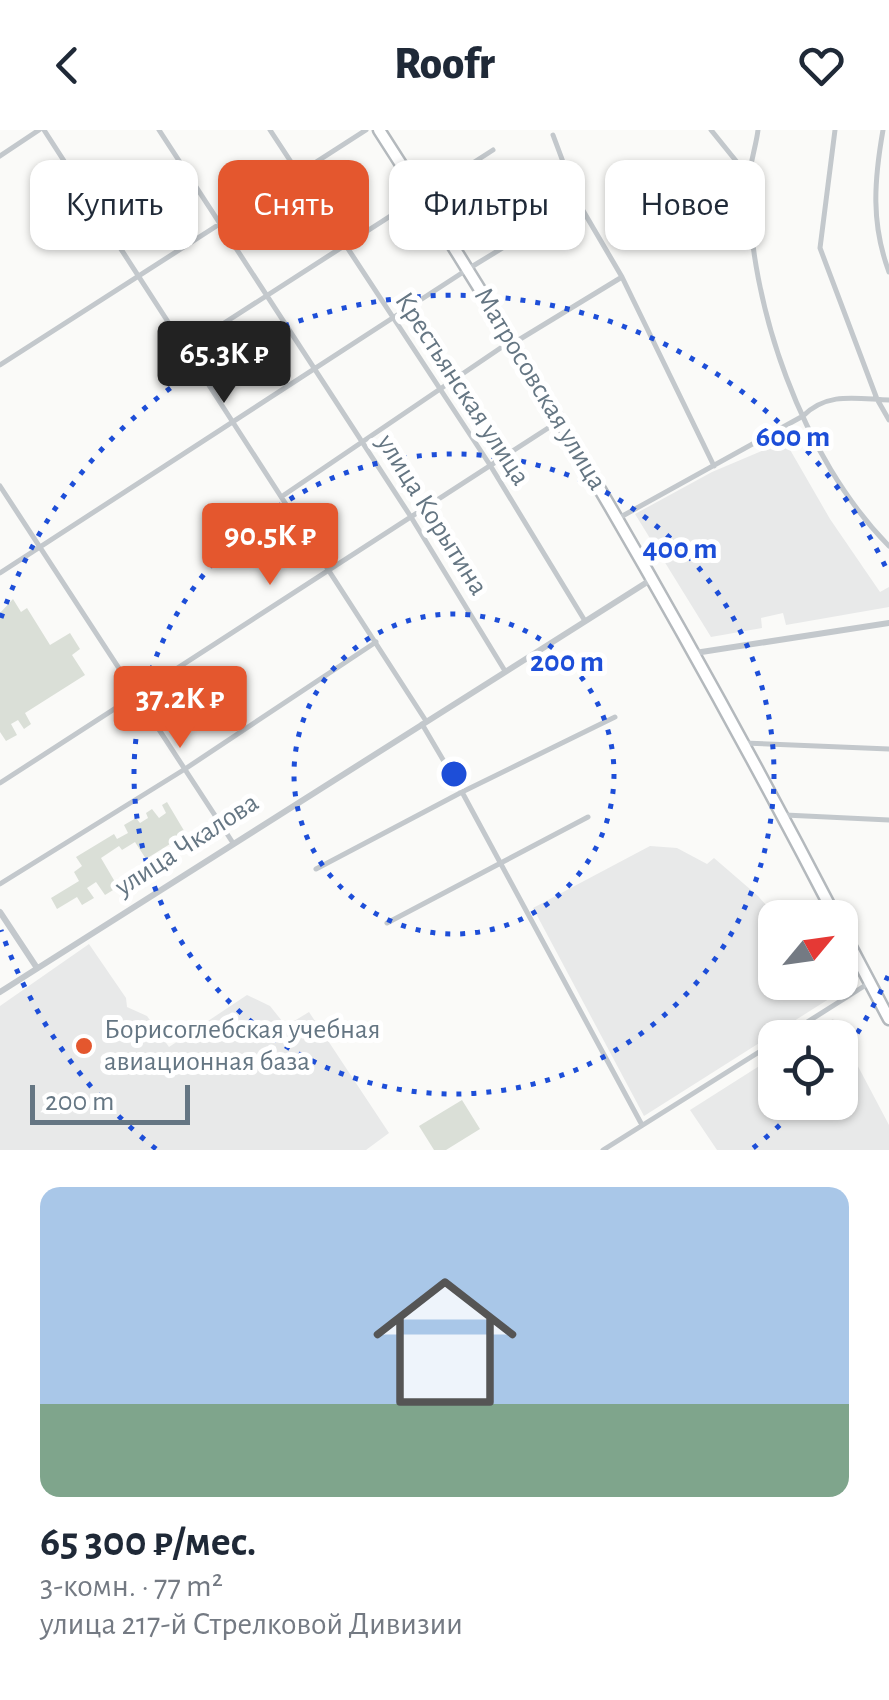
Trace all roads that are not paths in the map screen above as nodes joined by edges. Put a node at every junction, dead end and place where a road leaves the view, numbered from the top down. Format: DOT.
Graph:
graph roads {
  1 [pos="42,130"];
  2 [pos="159,130"];
  3 [pos="270,130"];
  4 [pos="366,130"];
  5 [pos="379,130"];
  6 [pos="711,130"];
  7 [pos="758,130"];
  8 [pos="835,130"];
  9 [pos="882,130"];
  10 [pos="553,135"];
  11 [pos="494,150"];
  12 [pos="0,156"];
  13 [pos="290,160"];
  14 [pos="316,160"];
  15 [pos="398,160"];
  16 [pos="479,160"];
  17 [pos="562,160"];
  18 [pos="735,160"];
  19 [pos="752,160"];
  20 [pos="585,214"];
  21 [pos="218,217"];
  22 [pos="218,223"];
  23 [pos="239,250"];
  24 [pos="337,250"];
  25 [pos="348,250"];
  26 [pos="456,250"];
  27 [pos="499,250"];
  28 [pos="753,250"];
  29 [pos="468,269"];
  30 [pos="889,272"];
  31 [pos="140,275"];
  32 [pos="622,278"];
  33 [pos="268,296"];
  34 [pos="393,319"];
  35 [pos="512,344"];
  36 [pos="187,347"];
  37 [pos="0,365"];
  38 [pos="314,370"];
  39 [pos="441,390"];
  40 [pos="876,399"];
  41 [pos="889,400"];
  42 [pos="803,416"];
  43 [pos="234,420"];
  44 [pos="889,420"];
  45 [pos="558,421"];
  46 [pos="362,442"];
  47 [pos="490,464"];
  48 [pos="714,466"];
  49 [pos="0,486"];
  50 [pos="283,496"];
  51 [pos="412,517"];
  52 [pos="618,518"];
  53 [pos="889,546"];
  54 [pos="40,547"];
  55 [pos="330,568"];
  56 [pos="0,573"];
  57 [pos="653,579"];
  58 [pos="585,621"];
  59 [pos="889,623"];
  60 [pos="376,642"];
  61 [pos="695,653"];
  62 [pos="506,670"];
  63 [pos="137,697"];
  64 [pos="615,716"];
  65 [pos="424,723"];
  66 [pos="744,742"];
  67 [pos="889,749"];
  68 [pos="185,769"];
  69 [pos="0,783"];
  70 [pos="462,792"];
  71 [pos="782,814"];
  72 [pos="588,817"];
  73 [pos="889,820"];
  74 [pos="233,843"];
  75 [pos="499,862"];
  76 [pos="316,869"];
  77 [pos="0,884"];
  78 [pos="827,900"];
  79 [pos="0,912"];
  80 [pos="387,923"];
  81 [pos="858,960"];
  82 [pos="37,968"];
  83 [pos="870,983"];
  84 [pos="0,992"];
  85 [pos="889,1019"];
  86 [pos="811,1020"];
  87 [pos="758,1052"];
  88 [pos="642,1124"];
  89 [pos="603,1150"];
  1 -- 12 [label="street"];
  1 -- 31 [label="street"];
  2 -- 21 [label="street, улица Корытина"];
  3 -- 13 [label="street, Крестьянская улица"];
  4 -- 14 [label="street"];
  5 -- 15 [label="highway, Матросовская улица"];
  6 -- 18 [label="street"];
  7 -- 19 [label="street"];
  8 -- 40 [label="street"];
  9 -- 30 [label="street"];
  10 -- 17 [label="street"];
  11 -- 16 [label="street"];
  20 -- 32 [label="street"];
  22 -- 31 [label="street"];
  23 -- 33 [label="street, улица Корытина"];
  24 -- 33 [label="street"];
  25 -- 34 [label="street, Крестьянская улица"];
  26 -- 29 [label="highway, Матросовская улица"];
  27 -- 29 [label="street"];
  28 -- 42 [label="street"];
  29 -- 34 [label="street"];
  29 -- 35 [label="highway, Матросовская улица"];
  31 -- 36 [label="street"];
  31 -- 37 [label="street"];
  32 -- 35 [label="street"];
  32 -- 48 [label="street"];
  33 -- 36 [label="street"];
  33 -- 38 [label="street, улица Корытина"];
  34 -- 38 [label="street"];
  34 -- 39 [label="street, Крестьянская улица"];
  35 -- 39 [label="street"];
  35 -- 45 [label="highway, Матросовская улица"];
  36 -- 43 [label="street"];
  38 -- 43 [label="street"];
  38 -- 46 [label="street, улица Корытина"];
  39 -- 46 [label="street"];
  39 -- 47 [label="street, Крестьянская улица"];
  40 -- 41 [label="street"];
  40 -- 42 [label="street"];
  40 -- 44 [label="street"];
  42 -- 48 [label="street"];
  42 -- 53 [label="street"];
  43 -- 50 [label="street"];
  43 -- 54 [label="street"];
  45 -- 47 [label="street"];
  45 -- 52 [label="highway, Матросовская улица"];
  46 -- 50 [label="street"];
  46 -- 51 [label="street, улица Корытина"];
  47 -- 51 [label="street"];
  47 -- 58 [label="street, Крестьянская улица"];
  48 -- 52 [label="street"];
  49 -- 54 [label="street"];
  50 -- 55 [label="street"];
  51 -- 55 [label="street"];
  51 -- 62 [label="street, улица Корытина"];
  52 -- 57 [label="highway, Матросовская улица"];
  54 -- 56 [label="street"];
  54 -- 63 [label="street"];
  55 -- 60 [label="street"];
  55 -- 63 [label="street"];
  57 -- 58 [label="street, улица Чкалова"];
  57 -- 61 [label="highway, Матросовская улица"];
  58 -- 62 [label="street, улица Чкалова"];
  59 -- 61 [label="street"];
  60 -- 65 [label="street"];
  60 -- 68 [label="street"];
  61 -- 66 [label="highway, Матросовская улица"];
  62 -- 65 [label="street, улица Чкалова"];
  63 -- 68 [label="street"];
  63 -- 69 [label="street"];
  64 -- 70 [label="street"];
  65 -- 70 [label="street"];
  65 -- 74 [label="street, улица Чкалова"];
  66 -- 67 [label="street"];
  66 -- 71 [label="highway, Матросовская улица"];
  68 -- 74 [label="street"];
  68 -- 77 [label="street"];
  70 -- 75 [label="street"];
  70 -- 76 [label="street"];
  71 -- 73 [label="street"];
  71 -- 78 [label="highway, Матросовская улица"];
  72 -- 75 [label="street"];
  74 -- 82 [label="street, улица Чкалова"];
  75 -- 80 [label="street"];
  75 -- 88 [label="street"];
  79 -- 82 [label="street"];
  81 -- 83 [label="highway"];
  82 -- 84 [label="street, улица Чкалова"];
  83 -- 85 [label="highway"];
  83 -- 86 [label="street"];
  87 -- 88 [label="street"];
  88 -- 89 [label="street"];
}
